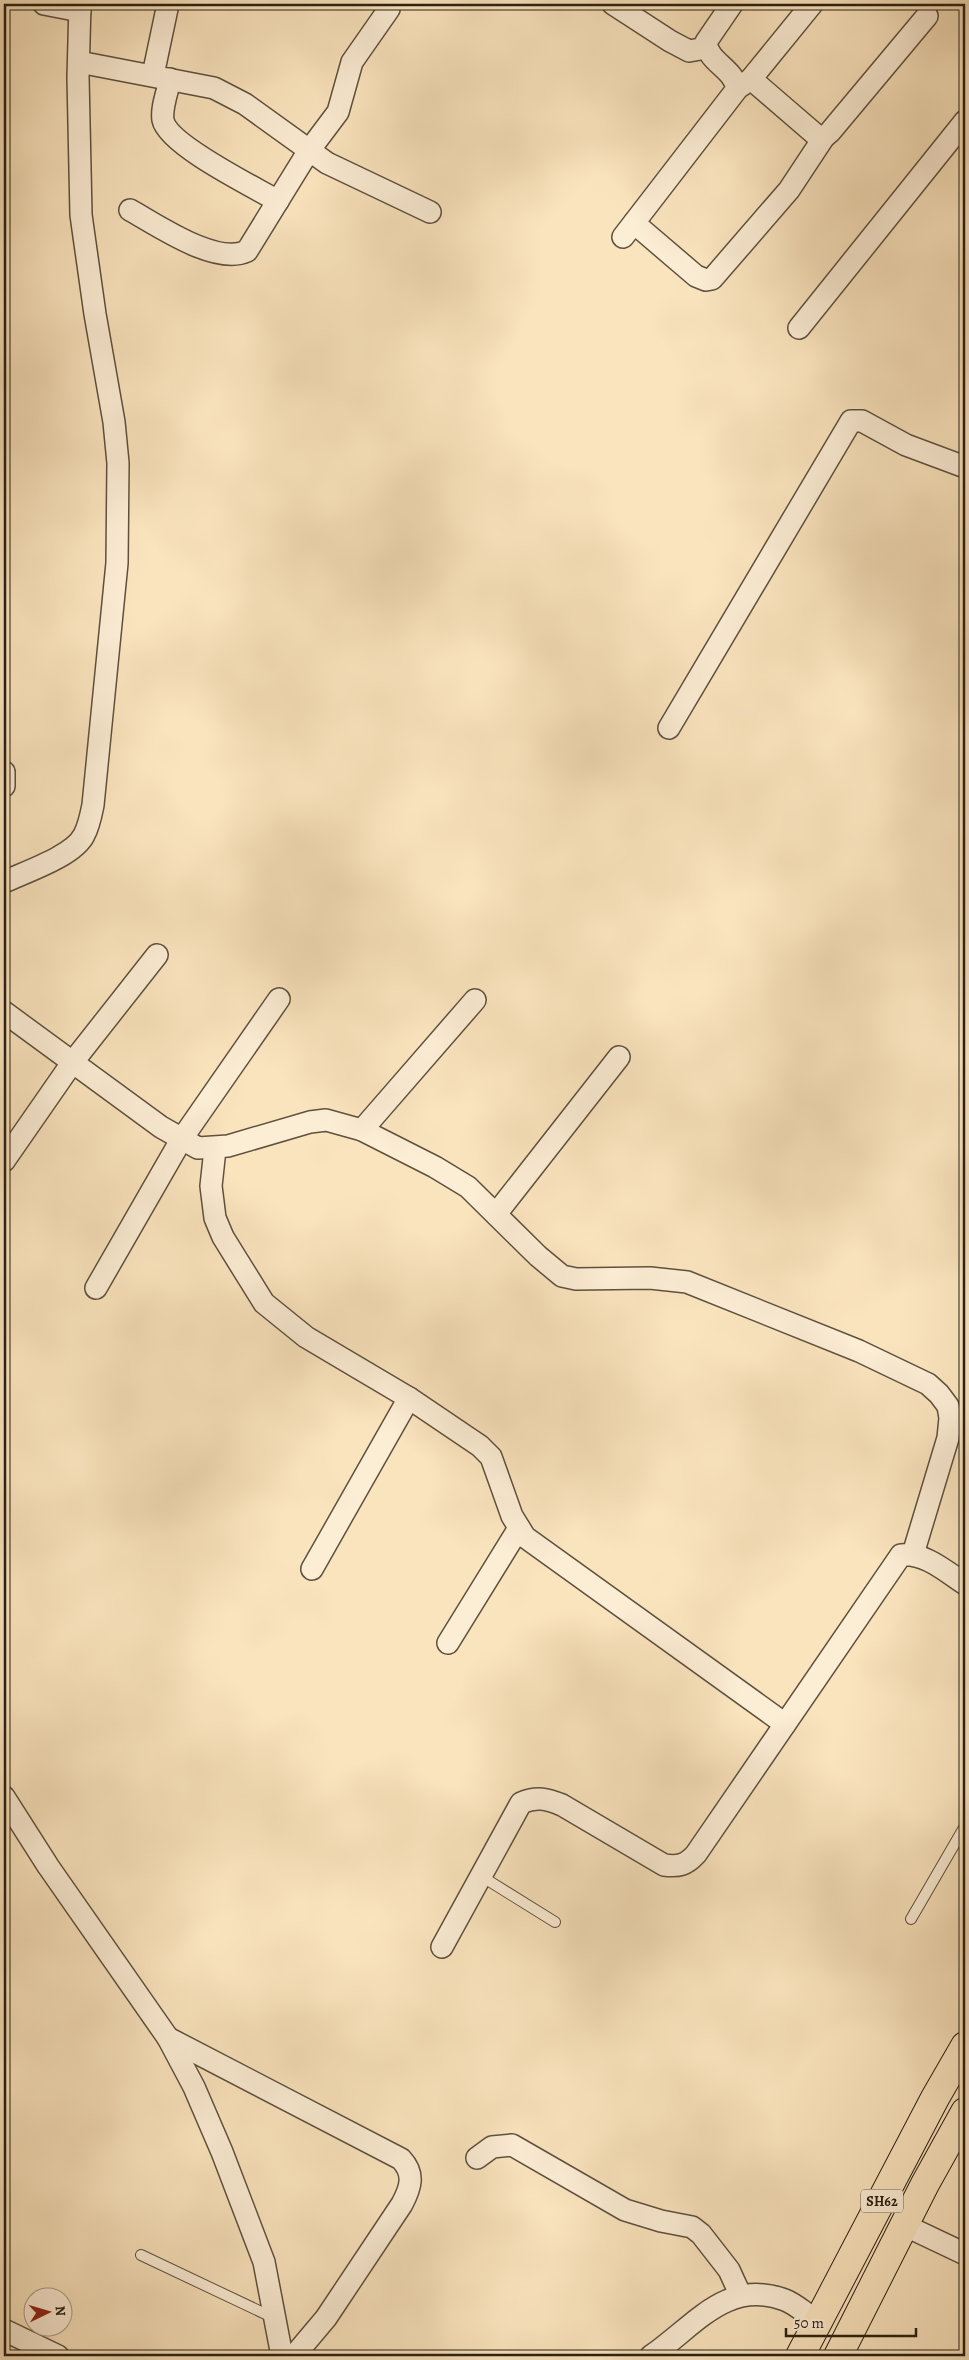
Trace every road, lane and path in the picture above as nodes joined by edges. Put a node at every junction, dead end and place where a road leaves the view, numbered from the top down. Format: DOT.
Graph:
graph roads {
  1 [pos="44,4"];
  2 [pos="168,4"];
  3 [pos="613,4"];
  4 [pos="732,4"];
  5 [pos="812,4"];
  6 [pos="389,5"];
  7 [pos="80,8"];
  8 [pos="927,16"];
  9 [pos="706,48"];
  10 [pos="79,62"];
  11 [pos="162,77"];
  12 [pos="744,84"];
  13 [pos="965,121"];
  14 [pos="824,137"];
  15 [pos="308,152"];
  16 [pos="278,201"];
  17 [pos="130,210"];
  18 [pos="430,212"];
  19 [pos="799,328"];
  20 [pos="965,468"];
  21 [pos="670,728"];
  22 [pos="4,772"];
  23 [pos="4,786"];
  24 [pos="4,882"];
  25 [pos="157,954"];
  26 [pos="279,1000"];
  27 [pos="475,1000"];
  28 [pos="4,1012"];
  29 [pos="619,1057"];
  30 [pos="72,1063"];
  31 [pos="362,1130"];
  32 [pos="181,1140"];
  33 [pos="215,1148"];
  34 [pos="4,1161"];
  35 [pos="496,1214"];
  36 [pos="96,1288"];
  37 [pos="409,1398"];
  38 [pos="965,1421"];
  39 [pos="948,1438"];
  40 [pos="518,1528"];
  41 [pos="913,1554"];
  42 [pos="312,1569"];
  43 [pos="965,1584"];
  44 [pos="448,1643"];
  45 [pos="785,1724"];
  46 [pos="4,1797"];
  47 [pos="965,1826"];
  48 [pos="481,1876"];
  49 [pos="911,1919"];
  50 [pos="555,1922"];
  51 [pos="442,1947"];
  52 [pos="168,2038"];
  53 [pos="965,2046"];
  54 [pos="965,2112"];
  55 [pos="477,2158"];
  56 [pos="904,2226"];
  57 [pos="965,2254"];
  58 [pos="141,2255"];
  59 [pos="740,2294"];
  60 [pos="277,2320"];
  61 [pos="817,2321"];
  62 [pos="4,2330"];
  63 [pos="58,2356"];
  64 [pos="282,2356"];
  65 [pos="294,2356"];
  66 [pos="651,2356"];
  67 [pos="800,2356"];
  68 [pos="838,2356"];
  1 -- 7 [label="street"];
  2 -- 11 [label="street"];
  3 -- 9 [label="street"];
  4 -- 9 [label="street"];
  5 -- 12 [label="street"];
  6 -- 15 [label="street"];
  7 -- 10 [label="street"];
  8 -- 14 [label="street"];
  9 -- 12 [label="street"];
  10 -- 11 [label="street"];
  10 -- 24 [label="street"];
  11 -- 15 [label="street"];
  11 -- 16 [label="street"];
  12 -- 14 [label="street"];
  12 -- 14 [label="street"];
  13 -- 19 [label="street"];
  15 -- 16 [label="street"];
  15 -- 18 [label="street"];
  16 -- 17 [label="street"];
  20 -- 21 [label="street"];
  22 -- 23 [label="street"];
  25 -- 30 [label="street"];
  26 -- 32 [label="street"];
  27 -- 31 [label="street"];
  28 -- 30 [label="street"];
  29 -- 35 [label="street"];
  30 -- 32 [label="street"];
  30 -- 34 [label="street"];
  31 -- 33 [label="street"];
  31 -- 35 [label="street"];
  32 -- 33 [label="street"];
  32 -- 36 [label="street"];
  33 -- 37 [label="street"];
  35 -- 39 [label="street"];
  37 -- 40 [label="street"];
  37 -- 42 [label="street"];
  38 -- 39 [label="street"];
  39 -- 41 [label="street"];
  40 -- 44 [label="street"];
  40 -- 45 [label="street"];
  41 -- 43 [label="street"];
  41 -- 45 [label="street"];
  45 -- 48 [label="street"];
  46 -- 52 [label="street"];
  47 -- 49 [label="lane"];
  48 -- 50 [label="lane"];
  48 -- 51 [label="street"];
  52 -- 60 [label="street"];
  52 -- 65 [label="street"];
  53 -- 61 [label="main road, SH62"];
  54 -- 56 [label="main road, SH62"];
  55 -- 59 [label="street"];
  56 -- 57 [label="street"];
  56 -- 68 [label="main road, SH62"];
  58 -- 60 [label="lane"];
  59 -- 61 [label="street"];
  59 -- 66 [label="street"];
  60 -- 64 [label="street"];
  61 -- 67 [label="main road, SH62"];
  62 -- 63 [label="street"];
}
